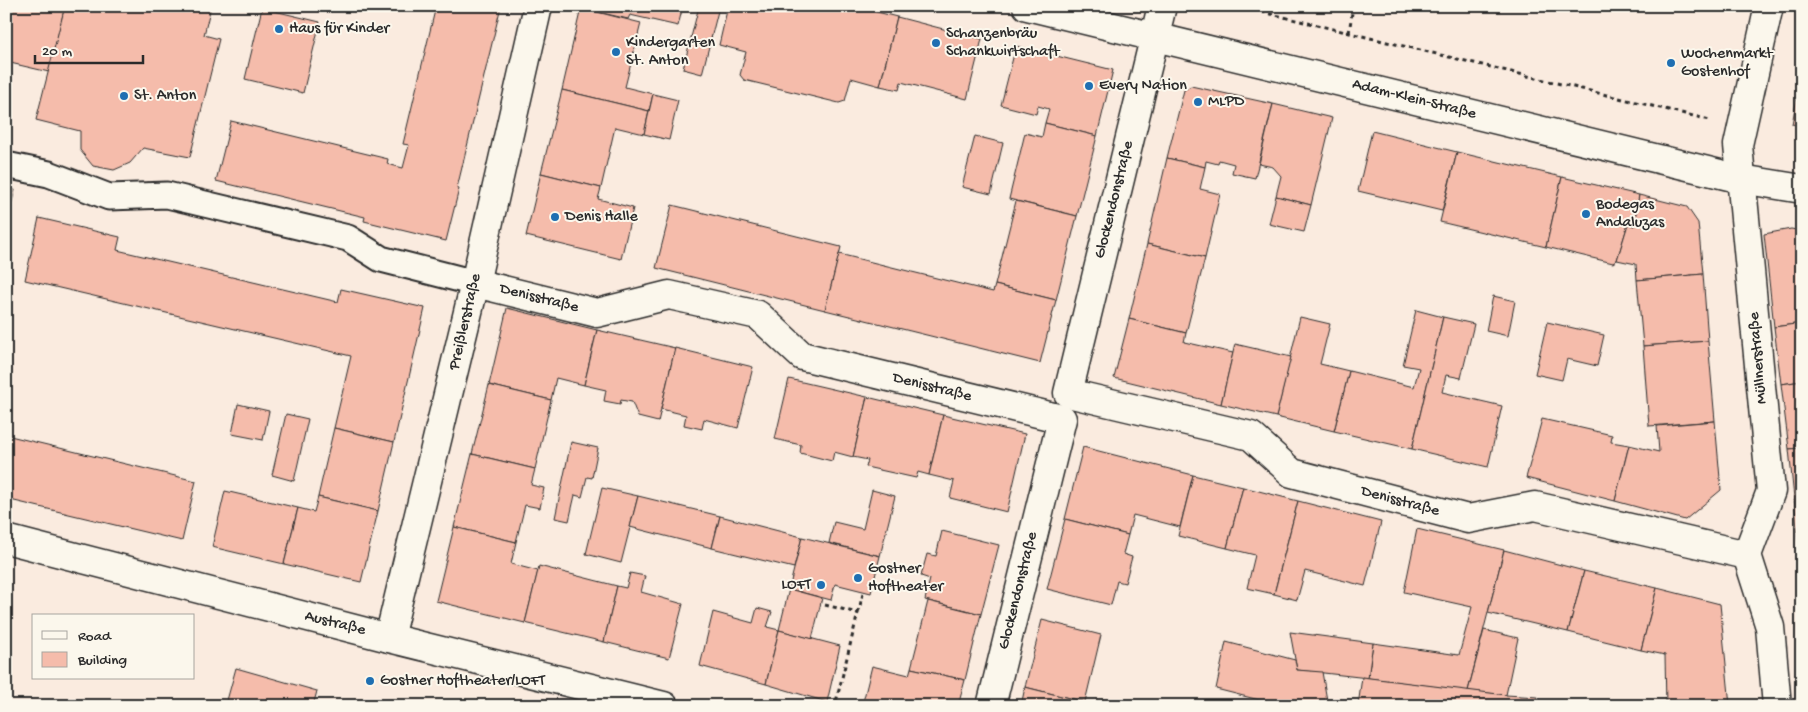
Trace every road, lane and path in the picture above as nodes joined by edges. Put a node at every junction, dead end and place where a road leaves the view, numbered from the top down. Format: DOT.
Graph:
graph roads {
  1 [pos="538,6"];
  2 [pos="1027,6"];
  3 [pos="1162,6"];
  4 [pos="1238,6"];
  5 [pos="1353,6"];
  6 [pos="1769,6"];
  7 [pos="1348,33"];
  8 [pos="1155,37"];
  9 [pos="1742,127"];
  10 [pos="6,165"];
  11 [pos="1740,180"];
  12 [pos="1802,189"];
  13 [pos="475,283"];
  14 [pos="1065,406"];
  15 [pos="6,539"];
  16 [pos="1746,556"];
  17 [pos="863,594"];
  18 [pos="825,606"];
  19 [pos="858,613"];
  20 [pos="389,638"];
  21 [pos="664,706"];
  22 [pos="835,706"];
  23 [pos="991,706"];
  24 [pos="1777,706"];
  1 -- 13 [label="street, Preißlerstraße"];
  2 -- 8 [label="street, Adam-Klein-Straße"];
  3 -- 8 [label="street, Glockendonstraße"];
  4 -- 7 [label="path"];
  5 -- 7 [label="path"];
  6 -- 9 [label="street, Müllnerstraße"];
  7 -- 9 [label="path"];
  8 -- 11 [label="street, Adam-Klein-Straße"];
  8 -- 14 [label="street, Glockendonstraße"];
  9 -- 11 [label="street, Müllnerstraße"];
  10 -- 13 [label="street, Denisstraße"];
  11 -- 12 [label="street, Adam-Klein-Straße"];
  11 -- 16 [label="street, Müllnerstraße"];
  13 -- 14 [label="street, Denisstraße"];
  13 -- 20 [label="street, Preißlerstraße"];
  14 -- 16 [label="street, Denisstraße"];
  14 -- 23 [label="street, Glockendonstraße"];
  15 -- 20 [label="street, Austraße"];
  16 -- 24 [label="street"];
  17 -- 19 [label="path"];
  18 -- 19 [label="path"];
  19 -- 22 [label="path"];
  20 -- 21 [label="street, Austraße"];
}
